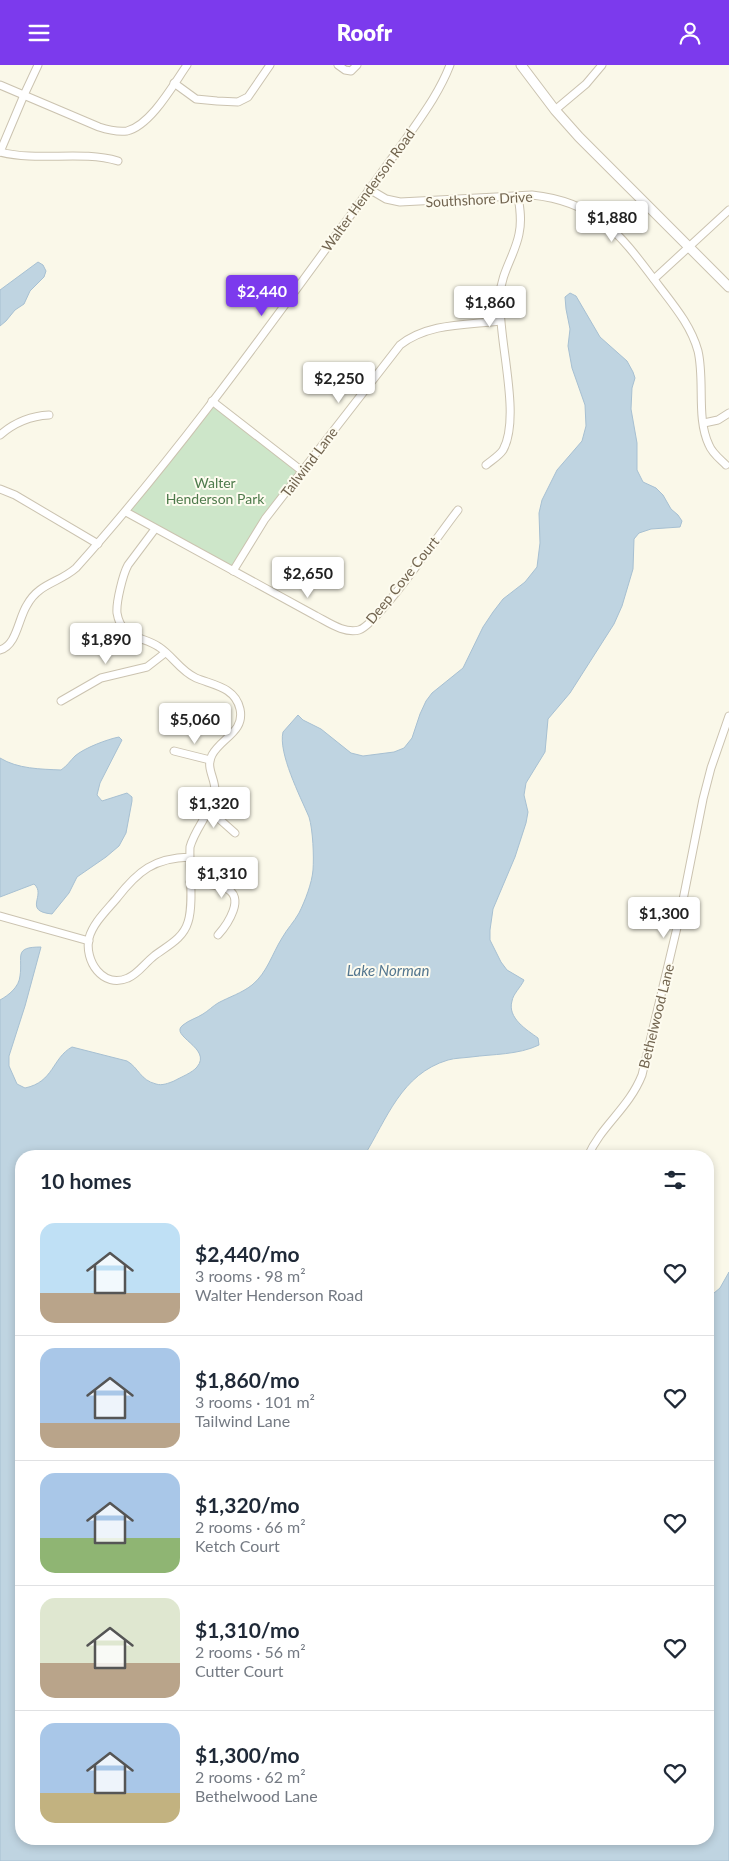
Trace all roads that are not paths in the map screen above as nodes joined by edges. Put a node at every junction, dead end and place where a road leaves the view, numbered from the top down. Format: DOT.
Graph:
graph roads {
  1 [pos="38,65"];
  2 [pos="187,65"];
  3 [pos="270,65"];
  4 [pos="338,65"];
  5 [pos="357,65"];
  6 [pos="450,65"];
  7 [pos="521,65"];
  8 [pos="602,65"];
  9 [pos="174,83"];
  10 [pos="0,85"];
  11 [pos="24,95"];
  12 [pos="555,110"];
  13 [pos="0,152"];
  14 [pos="118,161"];
  15 [pos="369,189"];
  16 [pos="518,196"];
  17 [pos="729,209"];
  18 [pos="690,248"];
  19 [pos="654,279"];
  20 [pos="729,287"];
  21 [pos="500,321"];
  22 [pos="212,401"];
  23 [pos="729,413"];
  24 [pos="49,415"];
  25 [pos="704,423"];
  26 [pos="0,435"];
  27 [pos="486,465"];
  28 [pos="726,465"];
  29 [pos="302,471"];
  30 [pos="0,489"];
  31 [pos="458,510"];
  32 [pos="126,512"];
  33 [pos="155,529"];
  34 [pos="98,544"];
  35 [pos="233,571"];
  36 [pos="0,650"];
  37 [pos="165,653"];
  38 [pos="61,701"];
  39 [pos="729,716"];
  40 [pos="174,751"];
  41 [pos="210,760"];
  42 [pos="208,809"];
  43 [pos="235,833"];
  44 [pos="190,857"];
  45 [pos="190,882"];
  46 [pos="0,915"];
  47 [pos="218,935"];
  48 [pos="89,941"];
  49 [pos="591,1150"];
  1 -- 11 [label="street"];
  2 -- 9 [label="street"];
  3 -- 9 [label="street"];
  4 -- 5 [label="street"];
  6 -- 15 [label="street, Walter Henderson Road"];
  7 -- 12 [label="street"];
  8 -- 12 [label="street"];
  9 -- 11 [label="street"];
  10 -- 11 [label="street"];
  11 -- 13 [label="street"];
  12 -- 18 [label="street"];
  13 -- 14 [label="street"];
  15 -- 16 [label="street, Southshore Drive"];
  15 -- 22 [label="street, Walter Henderson Road"];
  16 -- 19 [label="street, Southshore Drive"];
  16 -- 21 [label="street"];
  17 -- 18 [label="street"];
  18 -- 19 [label="street"];
  18 -- 20 [label="street"];
  19 -- 25 [label="street, Southshore Drive"];
  21 -- 27 [label="street"];
  21 -- 29 [label="street, Tailwind Lane"];
  22 -- 29 [label="street"];
  22 -- 32 [label="street, Walter Henderson Road"];
  23 -- 25 [label="street"];
  24 -- 26 [label="street"];
  25 -- 28 [label="street, Southshore Drive"];
  29 -- 35 [label="street, Tailwind Lane"];
  30 -- 34 [label="street"];
  31 -- 35 [label="street, Deep Cove Court"];
  32 -- 33 [label="street, Deep Cove Court"];
  32 -- 34 [label="street, Walter Henderson Road"];
  33 -- 35 [label="street, Deep Cove Court"];
  33 -- 37 [label="street"];
  34 -- 36 [label="street, Walter Henderson Road"];
  37 -- 38 [label="street"];
  37 -- 41 [label="street"];
  39 -- 49 [label="street, Bethelwood Lane"];
  40 -- 41 [label="street"];
  41 -- 42 [label="street"];
  42 -- 43 [label="street"];
  42 -- 44 [label="street"];
  44 -- 45 [label="street"];
  44 -- 48 [label="street"];
  45 -- 47 [label="street"];
  45 -- 48 [label="street"];
  46 -- 48 [label="street"];
}
